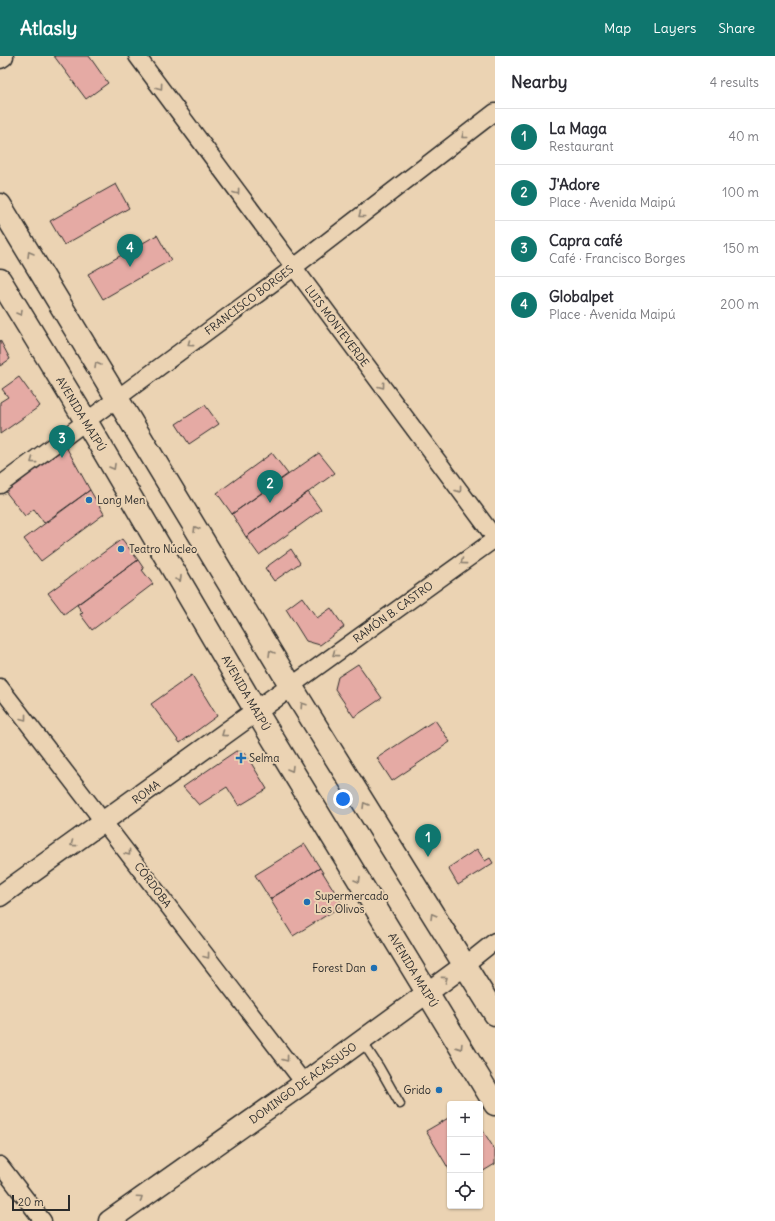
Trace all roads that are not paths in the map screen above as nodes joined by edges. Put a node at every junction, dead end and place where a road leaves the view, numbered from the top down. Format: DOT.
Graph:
graph roads {
  1 [pos="3,56"];
  2 [pos="137,56"];
  3 [pos="0,58"];
  4 [pos="495,112"];
  5 [pos="0,205"];
  6 [pos="293,268"];
  7 [pos="0,280"];
  8 [pos="117,398"];
  9 [pos="86,421"];
  10 [pos="0,485"];
  11 [pos="495,539"];
  12 [pos="291,686"];
  13 [pos="0,687"];
  14 [pos="256,712"];
  15 [pos="104,822"];
  16 [pos="0,896"];
  17 [pos="495,941"];
  18 [pos="465,965"];
  19 [pos="426,994"];
  20 [pos="495,1014"];
  21 [pos="362,1040"];
  22 [pos="304,1083"];
  23 [pos="400,1104"];
  24 [pos="495,1104"];
  25 [pos="0,1165"];
  26 [pos="43,1221"];
  27 [pos="109,1221"];
  1 -- 3 [label="street"];
  2 -- 6 [label="street, LUIS MONTEVERDE, one-way"];
  4 -- 6 [label="street, FRANCISCO BORGES, one-way"];
  8 -- 5 [label="main road, one-way"];
  6 -- 8 [label="street, FRANCISCO BORGES, one-way"];
  6 -- 11 [label="street, LUIS MONTEVERDE, one-way"];
  7 -- 9 [label="main road, AVENIDA MAIPÚ, one-way"];
  8 -- 9 [label="street, FRANCISCO BORGES"];
  12 -- 8 [label="main road, one-way"];
  9 -- 10 [label="street, FRANCISCO BORGES, one-way"];
  9 -- 14 [label="main road, AVENIDA MAIPÚ, one-way"];
  11 -- 12 [label="street, RAMÓN B. CASTRO, one-way"];
  12 -- 14 [label="street, ROMA"];
  18 -- 12 [label="main road, one-way"];
  13 -- 15 [label="street, CÓRDOBA, one-way"];
  14 -- 15 [label="street, ROMA, one-way"];
  14 -- 19 [label="main road, AVENIDA MAIPÚ, one-way"];
  15 -- 16 [label="street, ROMA, one-way"];
  15 -- 22 [label="street, CÓRDOBA, one-way"];
  17 -- 18 [label="street, DOMINGO DE ACASSUSO"];
  19 -- 18 [label="street, DOMINGO DE ACASSUSO, one-way"];
  18 -- 20 [label="main road"];
  19 -- 21 [label="street, DOMINGO DE ACASSUSO"];
  19 -- 24 [label="main road, AVENIDA MAIPÚ, one-way"];
  21 -- 22 [label="street, DOMINGO DE ACASSUSO"];
  21 -- 23 [label="lane"];
  27 -- 22 [label="street, DOMINGO DE ACASSUSO, one-way"];
  25 -- 26 [label="street"];
}
